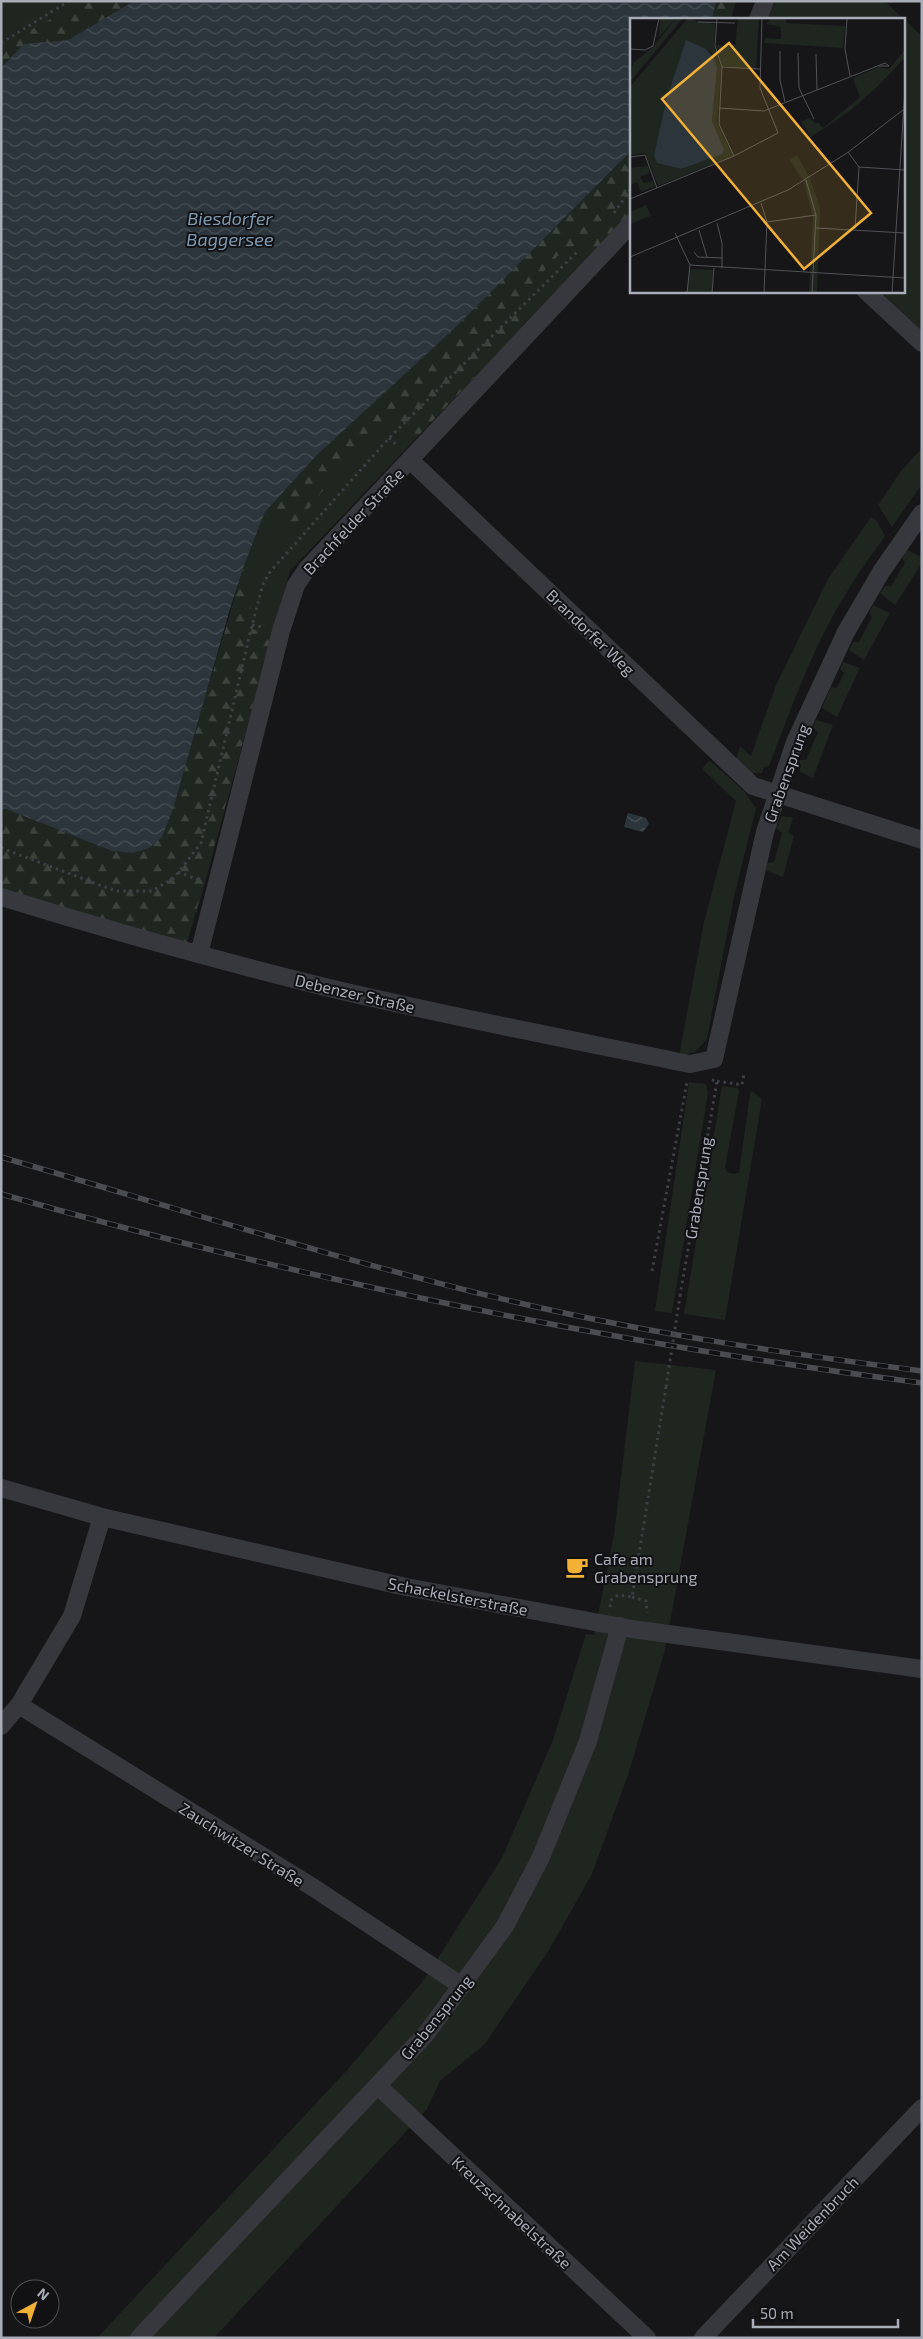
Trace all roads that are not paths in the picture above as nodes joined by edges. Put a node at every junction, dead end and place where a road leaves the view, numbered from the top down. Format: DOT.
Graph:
graph roads {
  1 [pos="765,1"];
  2 [pos="758,18"];
  3 [pos="630,225"];
  4 [pos="867,292"];
  5 [pos="922,343"];
  6 [pos="410,460"];
  7 [pos="922,513"];
  8 [pos="778,792"];
  9 [pos="922,840"];
  10 [pos="1,897"];
  11 [pos="199,954"];
  12 [pos="714,1058"];
  13 [pos="1,1488"];
  14 [pos="102,1517"];
  15 [pos="620,1626"];
  16 [pos="922,1669"];
  17 [pos="19,1705"];
  18 [pos="1,1726"];
  19 [pos="462,1986"];
  20 [pos="378,2086"];
  21 [pos="922,2108"];
  22 [pos="139,2338"];
  23 [pos="647,2338"];
  24 [pos="702,2338"];
  1 -- 2 [label="street"];
  3 -- 6 [label="street, Brachfelder Straße"];
  4 -- 5 [label="street"];
  6 -- 8 [label="street, Brandorfer Weg"];
  6 -- 11 [label="street, Brachfelder Straße"];
  7 -- 8 [label="street, Grabensprung"];
  8 -- 9 [label="street, Brandorfer Weg"];
  8 -- 12 [label="street, Grabensprung"];
  10 -- 11 [label="street, Debenzer Straße"];
  11 -- 12 [label="street, Debenzer Straße"];
  13 -- 14 [label="street, Schackelsterstraße"];
  14 -- 15 [label="street, Schackelsterstraße"];
  14 -- 17 [label="street"];
  15 -- 16 [label="street, Schackelsterstraße"];
  15 -- 19 [label="street, Grabensprung"];
  17 -- 18 [label="street"];
  17 -- 19 [label="street, Zauchwitzer Straße"];
  19 -- 20 [label="street, Grabensprung"];
  20 -- 22 [label="street, Grabensprung"];
  20 -- 23 [label="street, Kreuzschnabelstraße"];
  21 -- 24 [label="street, Am Weidenbruch"];
}
